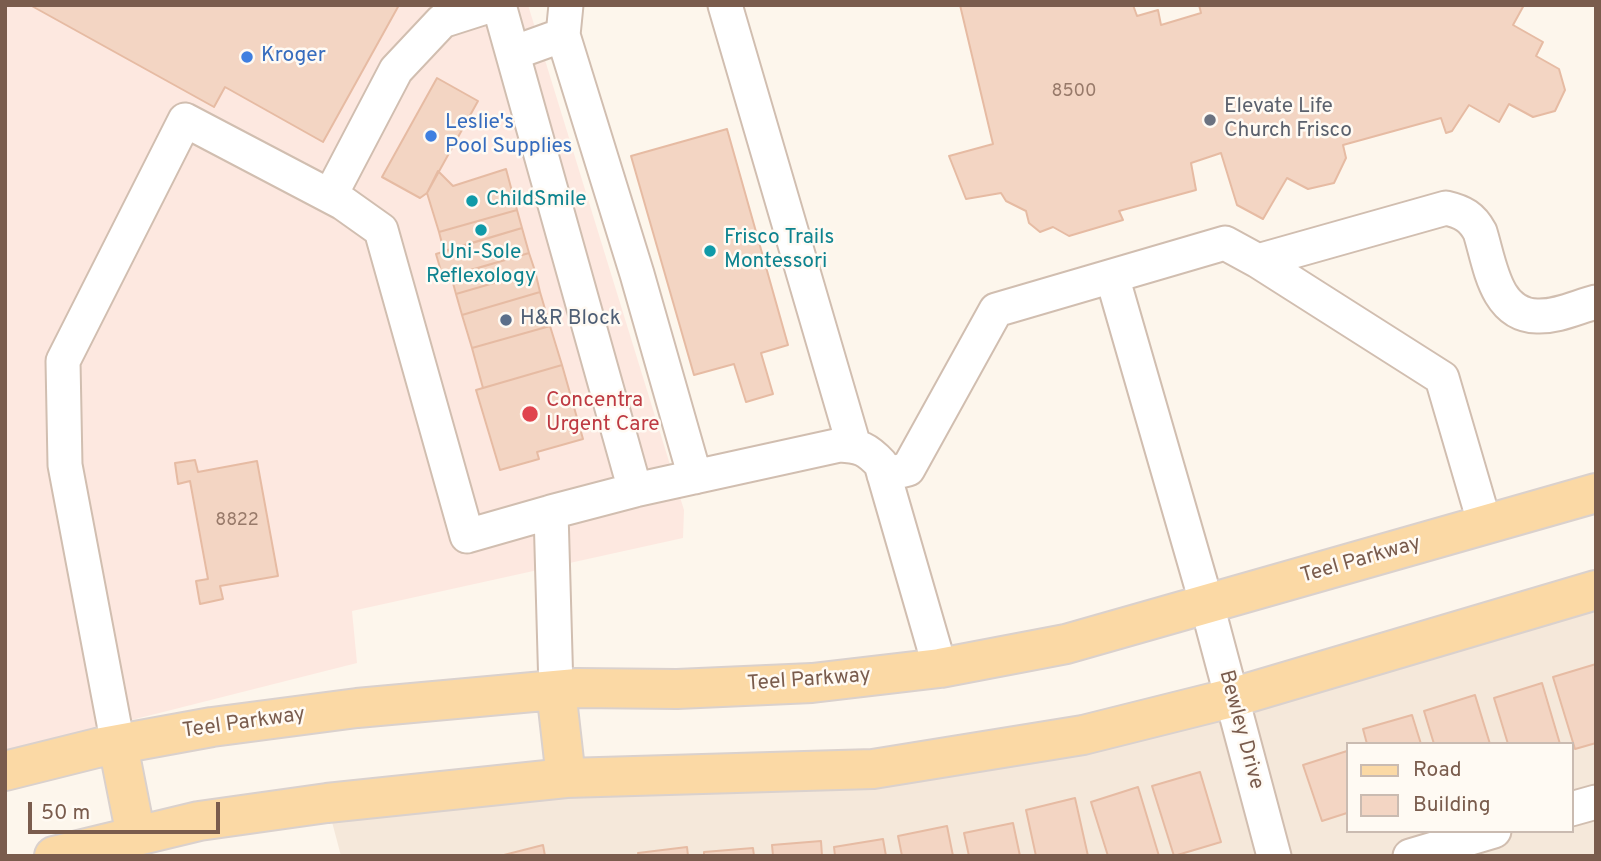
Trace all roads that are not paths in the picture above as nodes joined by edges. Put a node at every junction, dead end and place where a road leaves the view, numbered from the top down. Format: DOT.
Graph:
graph roads {
  1 [pos="492,5"];
  2 [pos="499,5"];
  3 [pos="725,5"];
  4 [pos="565,20"];
  5 [pos="513,53"];
  6 [pos="330,196"];
  7 [pos="1258,261"];
  8 [pos="1112,276"];
  9 [pos="1596,302"];
  10 [pos="854,446"];
  11 [pos="884,475"];
  12 [pos="695,477"];
  13 [pos="635,490"];
  14 [pos="1596,493"];
  15 [pos="551,512"];
  16 [pos="1485,525"];
  17 [pos="1596,590"];
  18 [pos="1207,605"];
  19 [pos="940,668"];
  20 [pos="556,690"];
  21 [pos="1231,698"];
  22 [pos="118,744"];
  23 [pos="5,771"];
  24 [pos="565,778"];
  25 [pos="1596,802"];
  26 [pos="1573,808"];
  27 [pos="1487,833"];
  28 [pos="136,836"];
  29 [pos="54,856"];
  30 [pos="1274,856"];
  31 [pos="1410,856"];
  1 -- 6 [label="street"];
  2 -- 5 [label="street"];
  3 -- 10 [label="street"];
  4 -- 5 [label="street"];
  4 -- 12 [label="street"];
  5 -- 13 [label="street"];
  6 -- 15 [label="street"];
  6 -- 22 [label="street"];
  7 -- 8 [label="street"];
  7 -- 9 [label="street"];
  7 -- 16 [label="street"];
  8 -- 11 [label="street"];
  8 -- 18 [label="street, Bewley Drive"];
  10 -- 11 [label="street"];
  10 -- 12 [label="street"];
  11 -- 19 [label="street"];
  12 -- 13 [label="street"];
  13 -- 15 [label="street"];
  14 -- 16 [label="main road, Teel Parkway"];
  15 -- 20 [label="street"];
  16 -- 18 [label="main road, Teel Parkway"];
  17 -- 21 [label="main road"];
  18 -- 19 [label="main road, Teel Parkway"];
  18 -- 21 [label="street, Bewley Drive"];
  19 -- 20 [label="main road, Teel Parkway"];
  20 -- 22 [label="main road, Teel Parkway"];
  20 -- 24 [label="main road"];
  21 -- 24 [label="main road"];
  21 -- 30 [label="street, Bewley Drive"];
  22 -- 23 [label="main road, Teel Parkway"];
  22 -- 28 [label="main road"];
  24 -- 28 [label="main road"];
  25 -- 26 [label="street"];
  27 -- 31 [label="street"];
  28 -- 29 [label="main road"];
}
